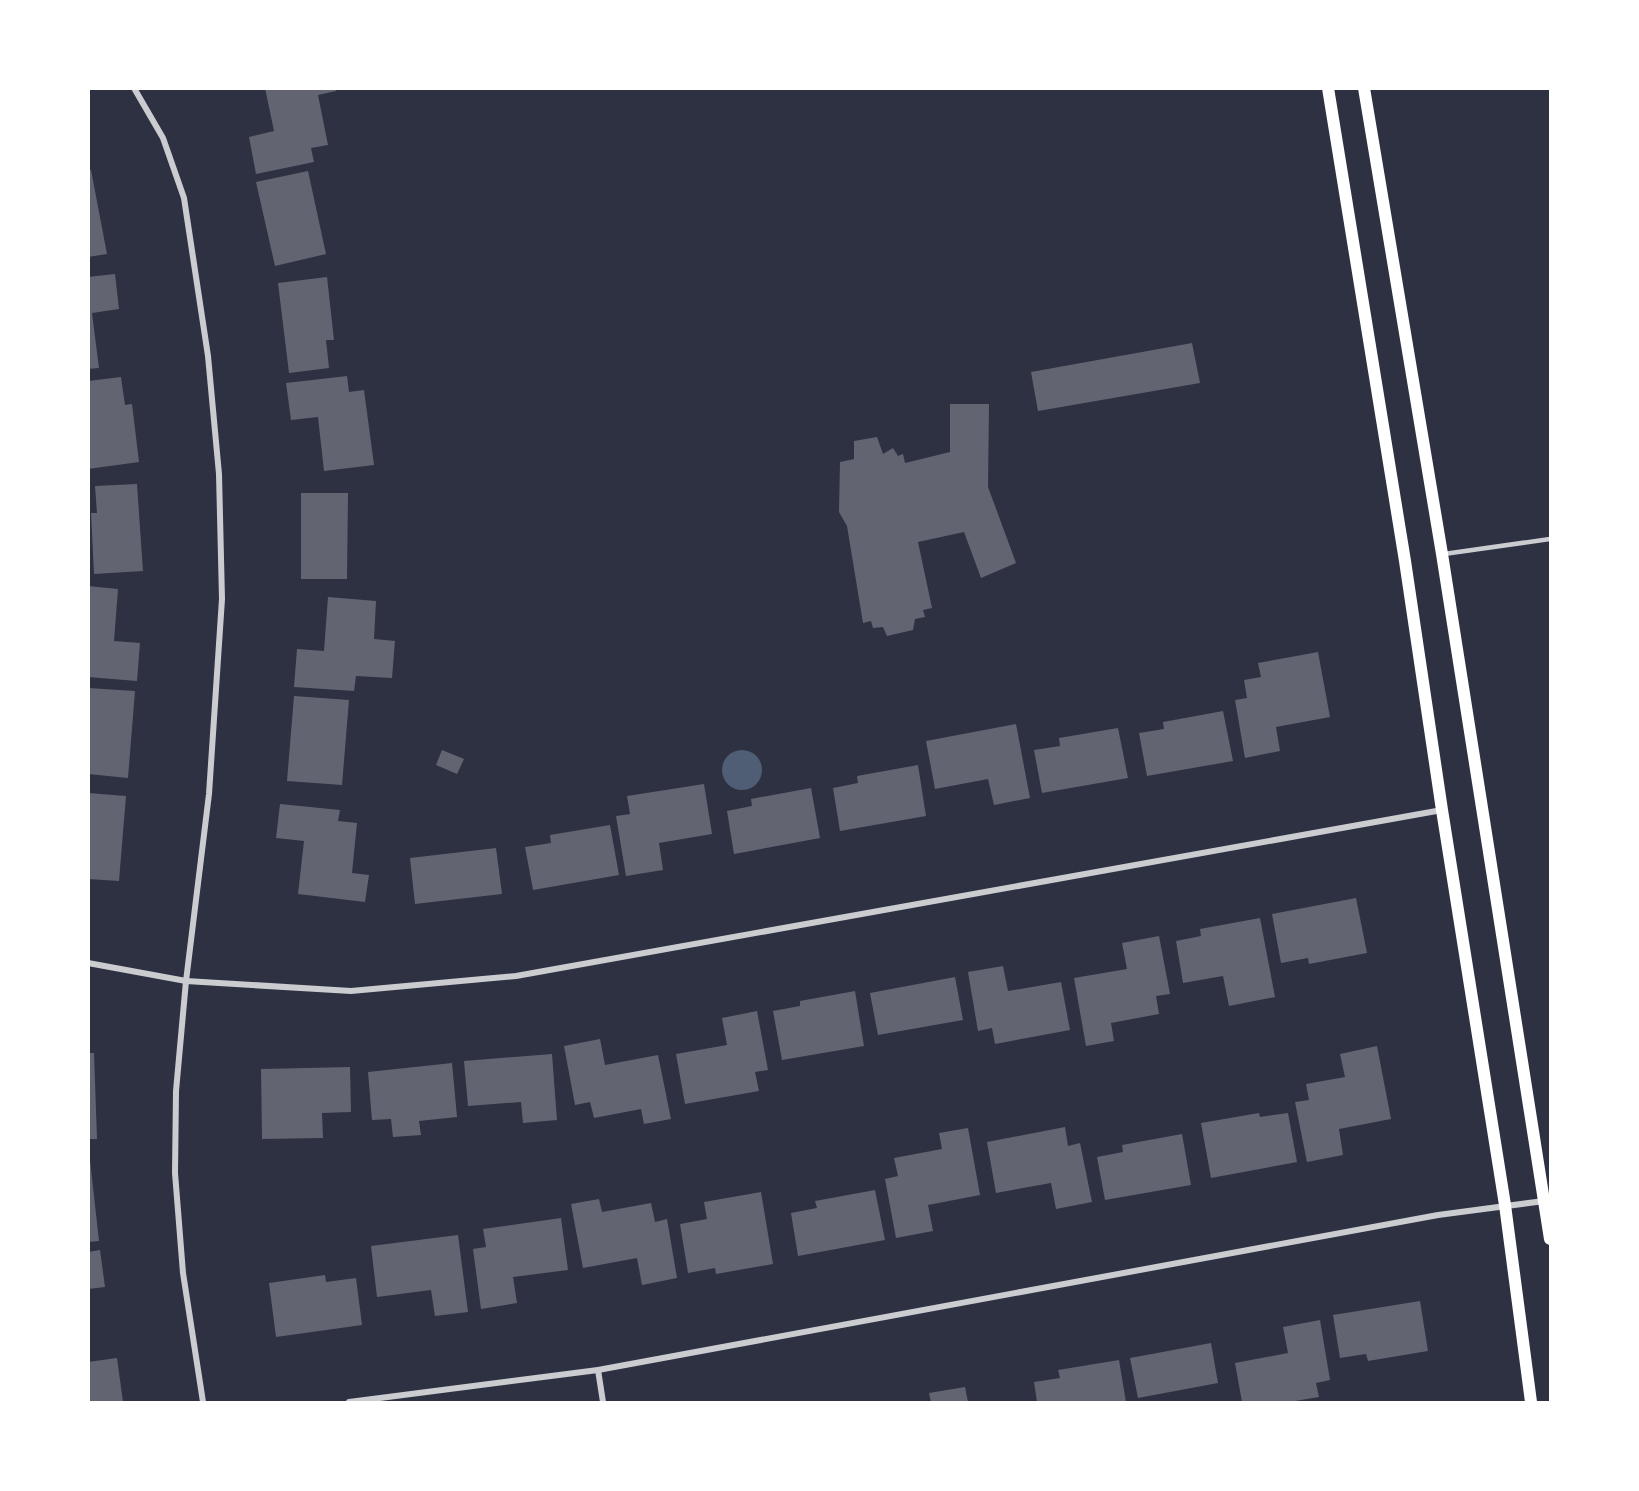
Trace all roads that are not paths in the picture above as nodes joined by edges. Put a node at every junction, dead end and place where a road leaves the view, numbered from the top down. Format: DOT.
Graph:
graph roads {
  1 [pos="134,88"];
  2 [pos="1328,88"];
  3 [pos="1364,88"];
  4 [pos="1551,539"];
  5 [pos="1442,554"];
  6 [pos="1442,810"];
  7 [pos="88,963"];
  8 [pos="186,981"];
  9 [pos="1544,1201"];
  10 [pos="1505,1205"];
  11 [pos="1551,1239"];
  12 [pos="598,1370"];
  13 [pos="203,1402"];
  14 [pos="349,1402"];
  15 [pos="603,1402"];
  16 [pos="1531,1402"];
  1 -- 8 [label="street"];
  2 -- 6 [label="main road"];
  3 -- 5 [label="main road"];
  4 -- 5 [label="lane"];
  5 -- 9 [label="main road"];
  6 -- 8 [label="street"];
  6 -- 10 [label="main road"];
  7 -- 8 [label="street"];
  8 -- 13 [label="street"];
  9 -- 10 [label="street"];
  9 -- 11 [label="main road"];
  10 -- 12 [label="street"];
  10 -- 16 [label="main road"];
  12 -- 14 [label="street"];
  12 -- 15 [label="street"];
}
